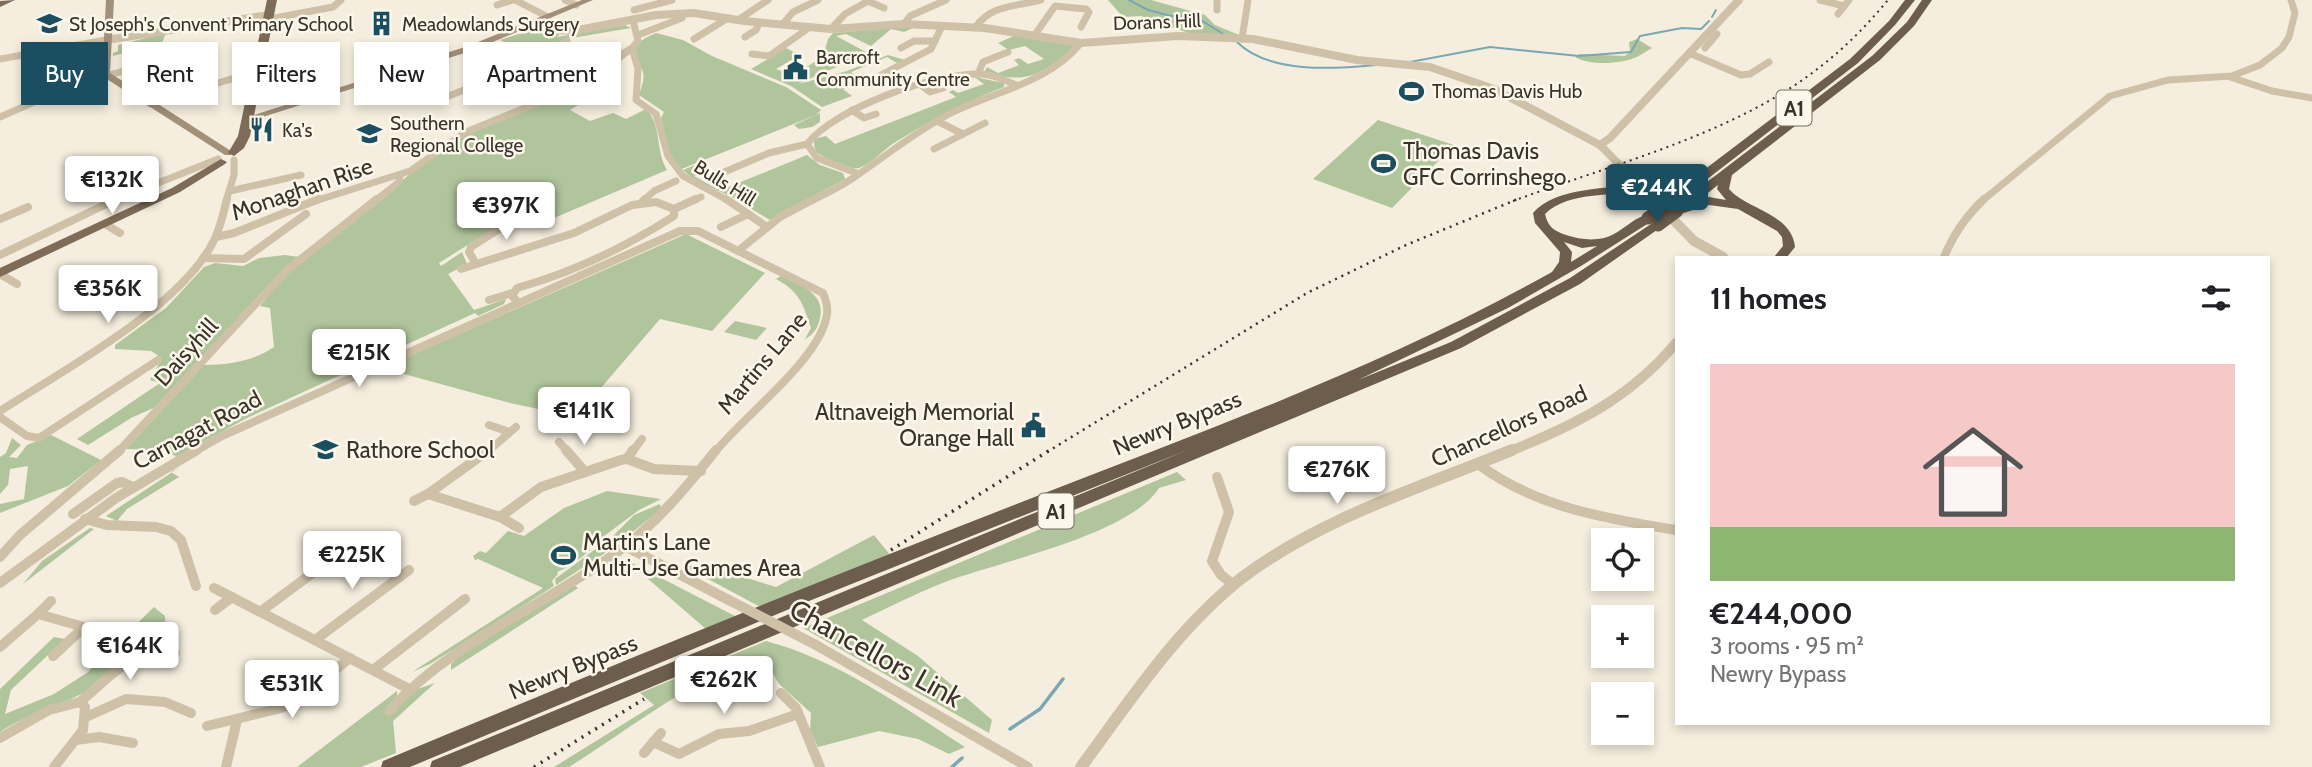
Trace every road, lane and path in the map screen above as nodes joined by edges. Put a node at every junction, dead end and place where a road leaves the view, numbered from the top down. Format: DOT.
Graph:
graph roads {
  1 [pos="10,0"];
  2 [pos="110,0"];
  3 [pos="272,0"];
  4 [pos="341,0"];
  5 [pos="514,0"];
  6 [pos="565,0"];
  7 [pos="589,0"];
  8 [pos="631,0"];
  9 [pos="671,0"];
  10 [pos="768,0"];
  11 [pos="818,0"];
  12 [pos="946,0"];
  13 [pos="1041,0"];
  14 [pos="1217,0"];
  15 [pos="1248,0"];
  16 [pos="1739,0"];
  17 [pos="1820,0"];
  18 [pos="1849,0"];
  19 [pos="1910,0"];
  20 [pos="1927,0"];
  21 [pos="2291,0"];
  22 [pos="869,1"];
  23 [pos="0,4"];
  24 [pos="497,5"];
  25 [pos="576,5"];
  26 [pos="1844,6"];
  27 [pos="884,8"];
  28 [pos="1217,10"];
  29 [pos="633,14"];
  30 [pos="1838,15"];
  31 [pos="269,17"];
  32 [pos="548,17"];
  33 [pos="682,18"];
  34 [pos="728,18"];
  35 [pos="738,20"];
  36 [pos="534,23"];
  37 [pos="760,23"];
  38 [pos="783,24"];
  39 [pos="904,24"];
  40 [pos="942,26"];
  41 [pos="810,27"];
  42 [pos="1081,27"];
  43 [pos="975,28"];
  44 [pos="831,29"];
  45 [pos="1717,34"];
  46 [pos="1034,36"];
  47 [pos="745,37"];
  48 [pos="638,38"];
  49 [pos="694,39"];
  50 [pos="1236,39"];
  51 [pos="106,40"];
  52 [pos="1706,40"];
  53 [pos="935,41"];
  54 [pos="264,42"];
  55 [pos="486,42"];
  56 [pos="1081,43"];
  57 [pos="632,48"];
  58 [pos="901,48"];
  59 [pos="1705,48"];
  60 [pos="1008,52"];
  61 [pos="1689,53"];
  62 [pos="621,54"];
  63 [pos="752,54"];
  64 [pos="621,56"];
  65 [pos="0,59"];
  66 [pos="1769,62"];
  67 [pos="978,74"];
  68 [pos="881,75"];
  69 [pos="2229,76"];
  70 [pos="1016,85"];
  71 [pos="354,86"];
  72 [pos="922,86"];
  73 [pos="943,88"];
  74 [pos="2312,98"];
  75 [pos="27,105"];
  76 [pos="151,105"];
  77 [pos="250,105"];
  78 [pos="532,105"];
  79 [pos="852,110"];
  80 [pos="876,114"];
  81 [pos="0,117"];
  82 [pos="247,119"];
  83 [pos="937,121"];
  84 [pos="985,123"];
  85 [pos="963,134"];
  86 [pos="807,144"];
  87 [pos="1600,145"];
  88 [pos="947,151"];
  89 [pos="226,157"];
  90 [pos="722,173"];
  91 [pos="859,174"];
  92 [pos="1726,174"];
  93 [pos="301,175"];
  94 [pos="400,175"];
  95 [pos="674,184"];
  96 [pos="1642,188"];
  97 [pos="230,191"];
  98 [pos="695,198"];
  99 [pos="642,202"];
  100 [pos="27,207"];
  101 [pos="1746,207"];
  102 [pos="674,208"];
  103 [pos="1674,208"];
  104 [pos="521,215"];
  105 [pos="746,215"];
  106 [pos="318,216"];
  107 [pos="0,219"];
  108 [pos="1653,221"];
  109 [pos="105,224"];
  110 [pos="722,227"];
  111 [pos="767,227"];
  112 [pos="120,233"];
  113 [pos="1551,233"];
  114 [pos="1623,235"];
  115 [pos="216,237"];
  116 [pos="738,251"];
  117 [pos="0,256"];
  118 [pos="1721,256"];
  119 [pos="1781,256"];
  120 [pos="1944,256"];
  121 [pos="203,258"];
  122 [pos="476,264"];
  123 [pos="461,269"];
  124 [pos="0,274"];
  125 [pos="1555,277"];
  126 [pos="18,284"];
  127 [pos="512,293"];
  128 [pos="489,300"];
  129 [pos="518,302"];
  130 [pos="1675,344"];
  131 [pos="158,360"];
  132 [pos="0,411"];
  133 [pos="0,416"];
  134 [pos="489,425"];
  135 [pos="642,439"];
  136 [pos="559,442"];
  137 [pos="627,459"];
  138 [pos="1478,464"];
  139 [pos="701,471"];
  140 [pos="586,472"];
  141 [pos="1217,477"];
  142 [pos="133,487"];
  143 [pos="428,494"];
  144 [pos="414,501"];
  145 [pos="73,514"];
  146 [pos="500,517"];
  147 [pos="85,519"];
  148 [pos="519,528"];
  149 [pos="1675,530"];
  150 [pos="625,546"];
  151 [pos="345,549"];
  152 [pos="0,557"];
  153 [pos="410,570"];
  154 [pos="3,578"];
  155 [pos="1234,585"];
  156 [pos="197,586"];
  157 [pos="214,588"];
  158 [pos="232,597"];
  159 [pos="465,599"];
  160 [pos="51,601"];
  161 [pos="215,610"];
  162 [pos="260,612"];
  163 [pos="37,614"];
  164 [pos="161,635"];
  165 [pos="315,640"];
  166 [pos="0,647"];
  167 [pos="152,652"];
  168 [pos="175,653"];
  169 [pos="53,656"];
  170 [pos="350,658"];
  171 [pos="373,670"];
  172 [pos="409,689"];
  173 [pos="781,693"];
  174 [pos="80,702"];
  175 [pos="389,711"];
  176 [pos="191,713"];
  177 [pos="798,714"];
  178 [pos="86,717"];
  179 [pos="237,720"];
  180 [pos="207,726"];
  181 [pos="0,738"];
  182 [pos="76,740"];
  183 [pos="133,743"];
  184 [pos="644,753"];
  185 [pos="54,767"];
  186 [pos="226,767"];
  187 [pos="390,767"];
  188 [pos="439,767"];
  189 [pos="820,767"];
  190 [pos="1028,767"];
  191 [pos="1081,767"];
  1 -- 23 [label="main road"];
  2 -- 51 [label="main road"];
  3 -- 31 [label="main road"];
  4 -- 31 [label="street"];
  5 -- 24 [label="street"];
  5 -- 32 [label="street"];
  6 -- 25 [label="street"];
  7 -- 25 [label="main road"];
  8 -- 29 [label="street"];
  9 -- 29 [label="street"];
  10 -- 35 [label="street"];
  11 -- 38 [label="street"];
  12 -- 39 [label="street"];
  13 -- 43 [label="street"];
  14 -- 28 [label="street"];
  15 -- 50 [label="street"];
  16 -- 52 [label="street"];
  17 -- 26 [label="street"];
  18 -- 26 [label="street"];
  19 -- 103 [label="highway, Newry Bypass / A1"];
  20 -- 92 [label="highway, Newry Bypass / A1"];
  21 -- 69 [label="street"];
  22 -- 27 [label="street"];
  22 -- 44 [label="street"];
  25 -- 32 [label="main road"];
  26 -- 30 [label="street"];
  29 -- 34 [label="street, Dorans Hill"];
  29 -- 36 [label="street, Dorans Hill"];
  29 -- 48 [label="street"];
  31 -- 51 [label="street"];
  31 -- 54 [label="main road"];
  32 -- 36 [label="main road"];
  33 -- 48 [label="street"];
  34 -- 35 [label="street, Dorans Hill"];
  34 -- 49 [label="street"];
  35 -- 37 [label="street, Dorans Hill"];
  36 -- 55 [label="main road"];
  37 -- 38 [label="street, Dorans Hill"];
  37 -- 47 [label="street"];
  38 -- 41 [label="street, Dorans Hill"];
  39 -- 40 [label="street, Dorans Hill"];
  39 -- 44 [label="street, Dorans Hill"];
  40 -- 43 [label="street, Dorans Hill"];
  40 -- 53 [label="street"];
  41 -- 44 [label="street, Dorans Hill"];
  41 -- 63 [label="street"];
  42 -- 46 [label="street"];
  43 -- 46 [label="street, Dorans Hill"];
  45 -- 52 [label="street"];
  46 -- 56 [label="street, Dorans Hill"];
  48 -- 57 [label="street"];
  50 -- 56 [label="street, Dorans Hill"];
  50 -- 87 [label="street, Dorans Hill"];
  51 -- 65 [label="street"];
  52 -- 59 [label="street"];
  52 -- 61 [label="street"];
  53 -- 58 [label="street"];
  53 -- 68 [label="street"];
  56 -- 70 [label="street"];
  57 -- 62 [label="street"];
  57 -- 64 [label="street"];
  57 -- 105 [label="street, Bulls Hill"];
  60 -- 67 [label="street"];
  61 -- 66 [label="street"];
  61 -- 87 [label="street"];
  67 -- 70 [label="street"];
  67 -- 72 [label="street"];
  69 -- 74 [label="street"];
  69 -- 120 [label="street"];
  70 -- 83 [label="street"];
  71 -- 82 [label="main road"];
  72 -- 73 [label="street"];
  72 -- 79 [label="street"];
  75 -- 81 [label="street"];
  76 -- 89 [label="main road"];
  77 -- 82 [label="main road"];
  78 -- 94 [label="street"];
  79 -- 80 [label="street"];
  79 -- 86 [label="street"];
  82 -- 89 [label="main road"];
  83 -- 85 [label="street"];
  83 -- 91 [label="street"];
  84 -- 85 [label="street"];
  85 -- 88 [label="street"];
  86 -- 90 [label="street"];
  86 -- 91 [label="street"];
  87 -- 96 [label="street, Dorans Hill"];
  89 -- 97 [label="street"];
  89 -- 109 [label="main road"];
  89 -- 117 [label="street"];
  91 -- 111 [label="street"];
  92 -- 101 [label="highway"];
  92 -- 103 [label="highway, Newry Bypass / A1"];
  93 -- 97 [label="street"];
  94 -- 115 [label="street, Monaghan Rise"];
  94 -- 152 [label="street, Daisyhill"];
  95 -- 99 [label="street"];
  96 -- 113 [label="highway"];
  96 -- 118 [label="street, Dorans Hill"];
  97 -- 115 [label="street"];
  98 -- 102 [label="street"];
  99 -- 102 [label="street"];
  99 -- 122 [label="street"];
  100 -- 107 [label="street"];
  101 -- 103 [label="highway"];
  101 -- 119 [label="highway"];
  102 -- 127 [label="street"];
  103 -- 108 [label="highway, Newry Bypass / A1, bridge"];
  104 -- 122 [label="street"];
  105 -- 110 [label="street"];
  105 -- 111 [label="street, Bulls Hill"];
  106 -- 121 [label="street"];
  108 -- 114 [label="highway, Newry Bypass / A1"];
  108 -- 188 [label="highway, Newry Bypass / A1"];
  109 -- 112 [label="street"];
  109 -- 124 [label="main road"];
  111 -- 116 [label="street"];
  113 -- 114 [label="highway"];
  113 -- 125 [label="highway"];
  114 -- 125 [label="highway, Newry Bypass / A1"];
  115 -- 121 [label="street"];
  116 -- 129 [label="street, Carnagat Road"];
  116 -- 139 [label="street, Martins Lane"];
  121 -- 132 [label="street"];
  122 -- 123 [label="street"];
  124 -- 126 [label="street"];
  125 -- 187 [label="highway, Newry Bypass / A1"];
  127 -- 128 [label="street"];
  127 -- 129 [label="street"];
  129 -- 142 [label="street, Carnagat Road"];
  130 -- 138 [label="street, Chancellors Road"];
  131 -- 133 [label="street"];
  134 -- 143 [label="street"];
  135 -- 137 [label="street"];
  136 -- 140 [label="street"];
  137 -- 139 [label="street"];
  137 -- 140 [label="street"];
  138 -- 149 [label="street"];
  138 -- 155 [label="street, Chancellors Road"];
  139 -- 150 [label="street, Martins Lane"];
  140 -- 146 [label="street"];
  141 -- 155 [label="street"];
  142 -- 145 [label="street"];
  142 -- 147 [label="street, Carnagat Road"];
  143 -- 144 [label="street"];
  143 -- 146 [label="street"];
  146 -- 148 [label="street"];
  147 -- 154 [label="street, Carnagat Road"];
  147 -- 156 [label="street"];
  150 -- 172 [label="street, Martins Lane"];
  150 -- 190 [label="street, Chancellors Link, bridge"];
  151 -- 162 [label="street"];
  153 -- 165 [label="street"];
  155 -- 191 [label="street, Chancellors Road"];
  157 -- 158 [label="street"];
  158 -- 161 [label="street"];
  158 -- 162 [label="street"];
  159 -- 171 [label="street"];
  160 -- 163 [label="street"];
  162 -- 165 [label="street"];
  163 -- 166 [label="street"];
  163 -- 169 [label="street"];
  164 -- 167 [label="street"];
  165 -- 170 [label="street"];
  167 -- 168 [label="street"];
  167 -- 174 [label="street"];
  170 -- 171 [label="street"];
  170 -- 179 [label="street"];
  171 -- 172 [label="street"];
  172 -- 175 [label="street, Martins Lane"];
  173 -- 177 [label="street"];
  174 -- 178 [label="street"];
  174 -- 181 [label="street"];
  176 -- 178 [label="street"];
  177 -- 184 [label="street"];
  177 -- 189 [label="street"];
  178 -- 182 [label="street"];
  179 -- 180 [label="street"];
  179 -- 186 [label="street"];
  182 -- 183 [label="street"];
  182 -- 185 [label="street"];
}
